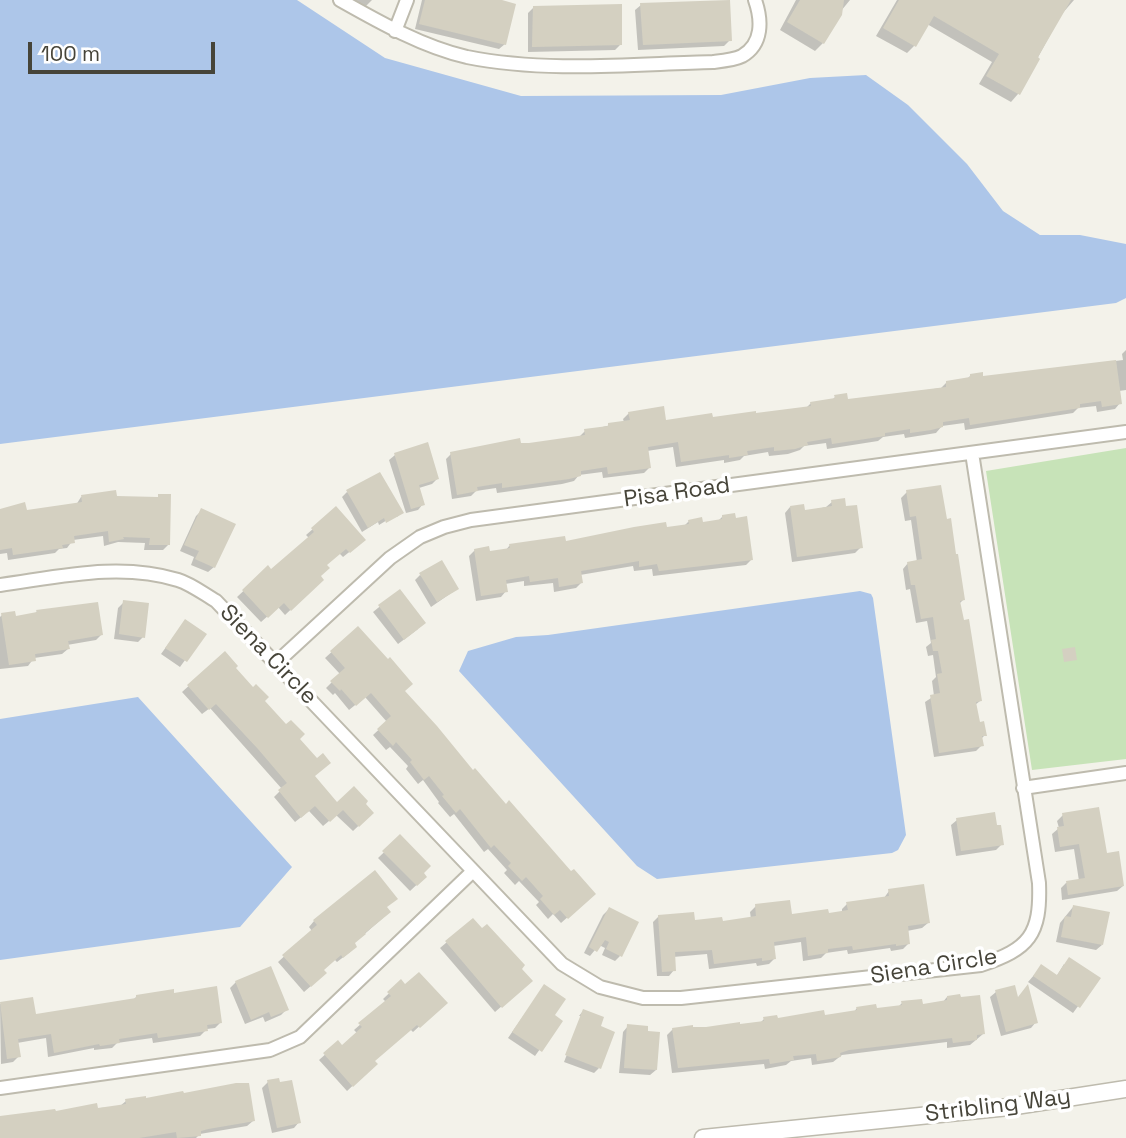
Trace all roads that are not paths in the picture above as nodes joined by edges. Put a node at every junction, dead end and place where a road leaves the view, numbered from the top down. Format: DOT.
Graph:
graph roads {
  1 [pos="340,0"];
  2 [pos="407,0"];
  3 [pos="755,0"];
  4 [pos="395,31"];
  5 [pos="1126,432"];
  6 [pos="972,453"];
  7 [pos="0,585"];
  8 [pos="276,663"];
  9 [pos="1126,773"];
  10 [pos="1023,788"];
  11 [pos="473,871"];
  12 [pos="0,1088"];
  13 [pos="1126,1089"];
  14 [pos="703,1138"];
  1 -- 4 [label="street"];
  2 -- 4 [label="street"];
  3 -- 4 [label="street"];
  5 -- 6 [label="street, Pisa Road"];
  6 -- 8 [label="street, Pisa Road"];
  6 -- 10 [label="street, Siena Circle"];
  7 -- 8 [label="street, Siena Circle"];
  8 -- 11 [label="street, Siena Circle"];
  9 -- 10 [label="street"];
  10 -- 11 [label="street, Siena Circle"];
  11 -- 12 [label="street"];
  13 -- 14 [label="street, Stribling Way"];
}
